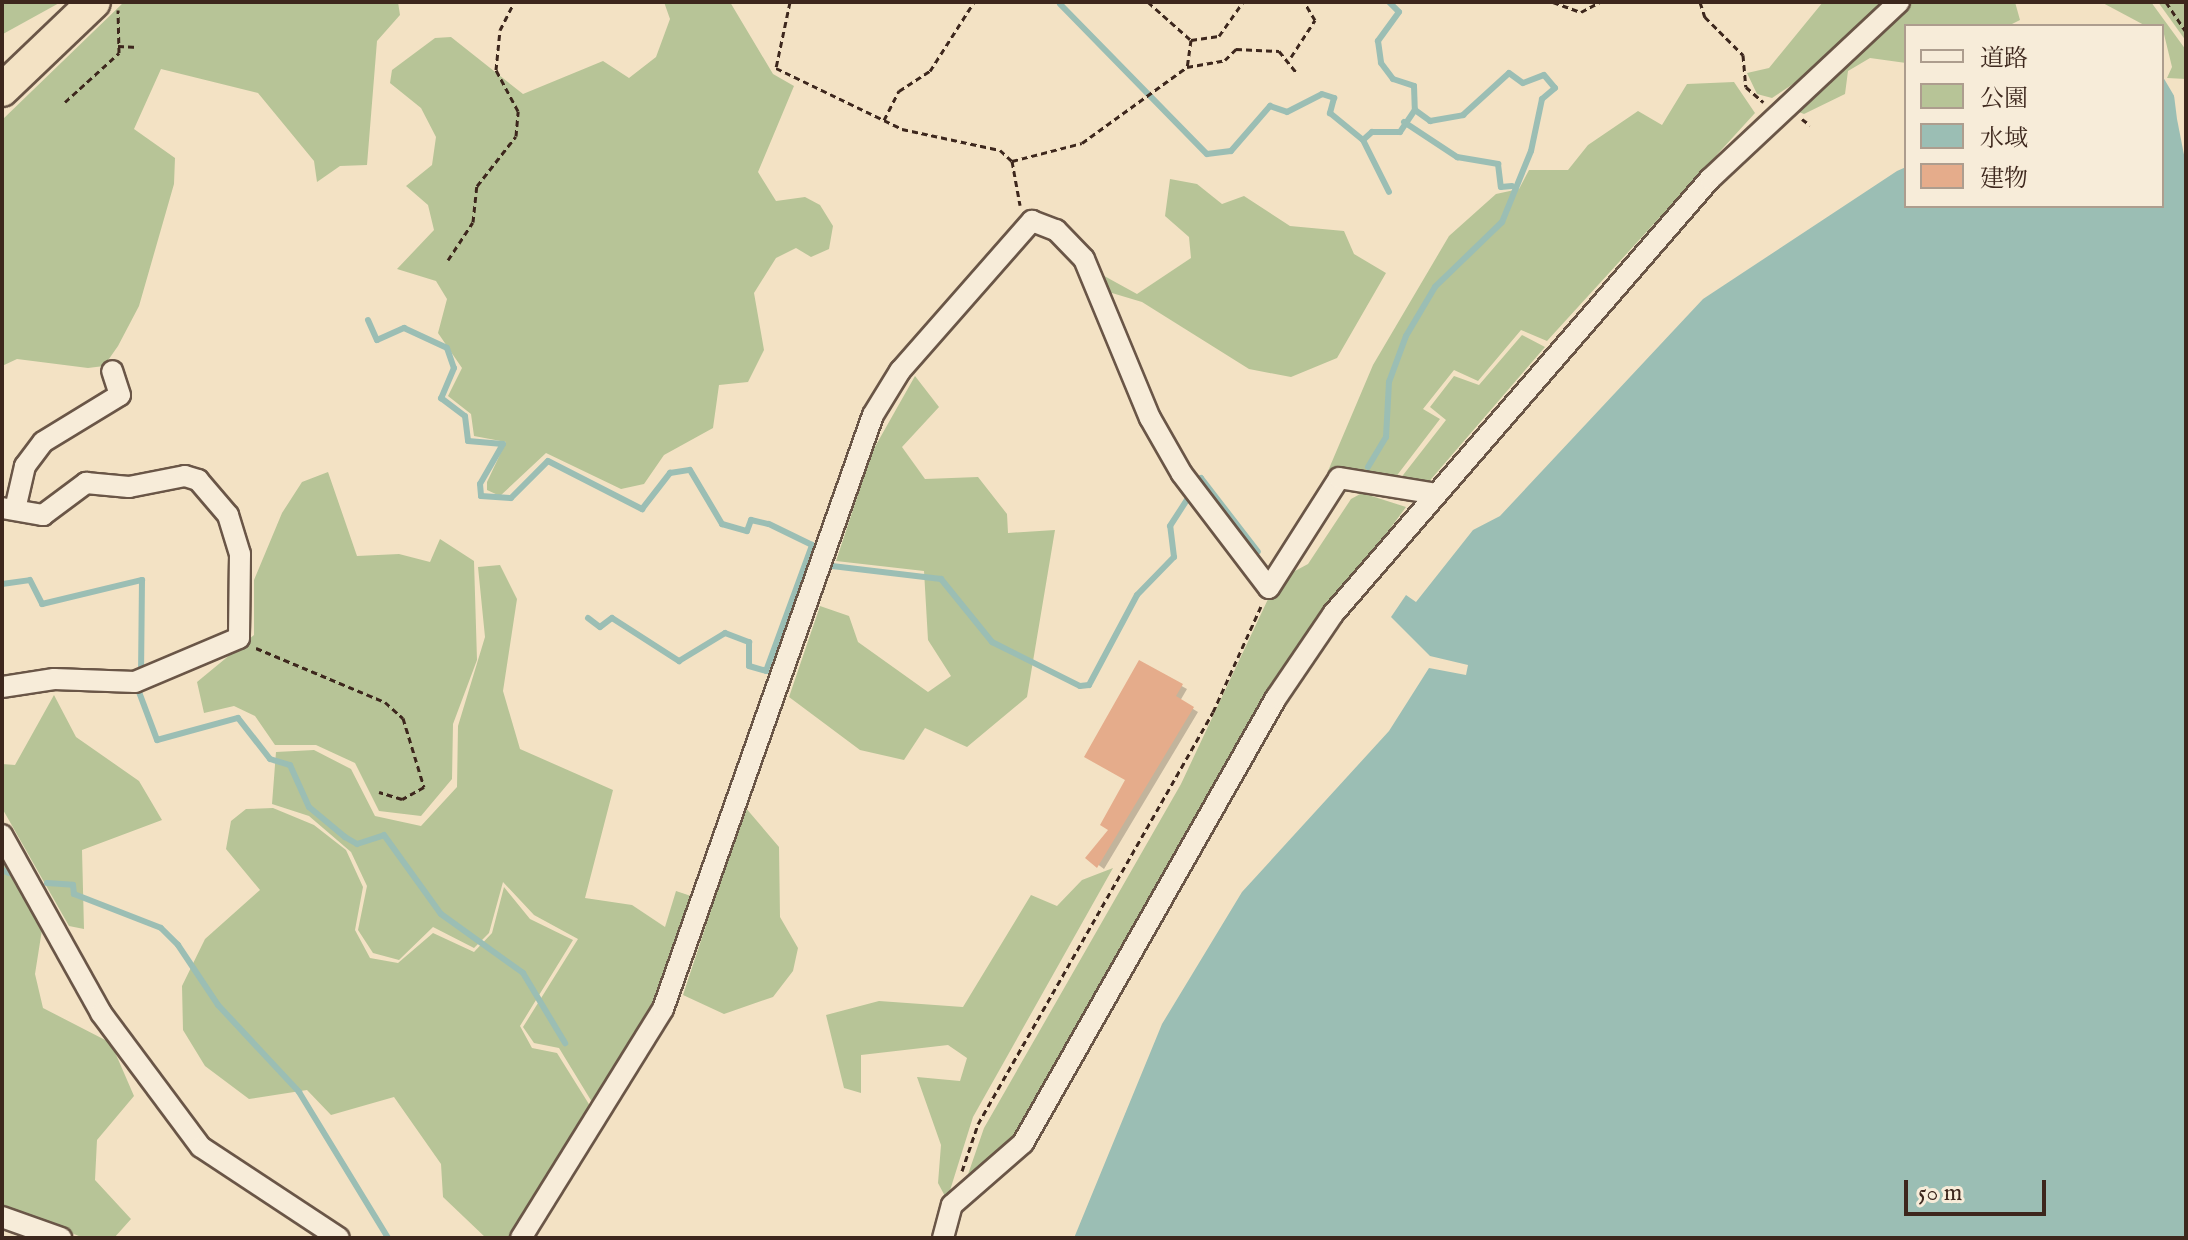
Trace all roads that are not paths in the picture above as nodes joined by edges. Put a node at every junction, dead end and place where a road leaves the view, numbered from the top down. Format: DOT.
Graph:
graph roads {
  1 [pos="94,2"];
  2 [pos="1899,2"];
  3 [pos="2,90"];
  4 [pos="112,371"];
  5 [pos="1431,493"];
  6 [pos="9,507"];
  7 [pos="2,687"];
  8 [pos="2,835"];
  9 [pos="2,1217"];
  10 [pos="61,1238"];
  11 [pos="339,1238"];
  12 [pos="521,1238"];
  13 [pos="943,1238"];
  1 -- 3 [label="highway"];
  2 -- 5 [label="street"];
  4 -- 6 [label="street"];
  5 -- 12 [label="street"];
  5 -- 13 [label="street"];
  6 -- 7 [label="street"];
  8 -- 11 [label="street"];
  9 -- 10 [label="street"];
}
